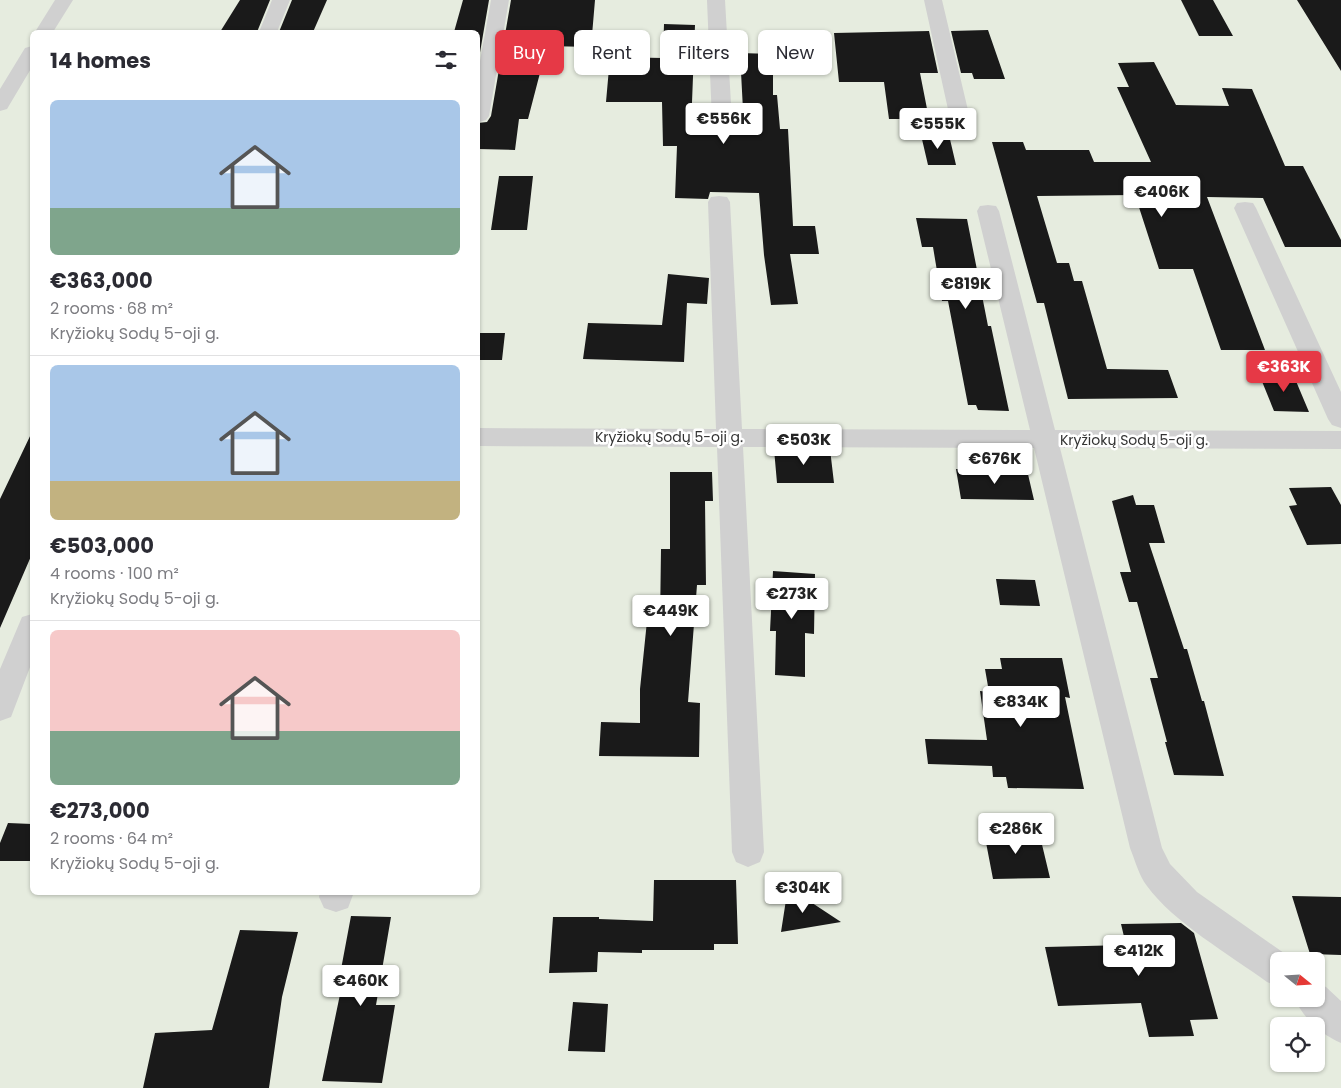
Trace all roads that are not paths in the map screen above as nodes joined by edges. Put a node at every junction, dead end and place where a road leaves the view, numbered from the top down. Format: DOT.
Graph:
graph roads {
  1 [pos="64,0"];
  2 [pos="281,0"];
  3 [pos="500,0"];
  4 [pos="716,0"];
  5 [pos="932,0"];
  6 [pos="45,30"];
  7 [pos="269,30"];
  8 [pos="30,55"];
  9 [pos="480,105"];
  10 [pos="0,106"];
  11 [pos="722,121"];
  12 [pos="961,123"];
  13 [pos="719,202"];
  14 [pos="1245,208"];
  15 [pos="988,211"];
  16 [pos="1341,420"];
  17 [pos="480,437"];
  18 [pos="730,437"];
  19 [pos="1044,440"];
  20 [pos="1341,440"];
  21 [pos="30,630"];
  22 [pos="0,708"];
  23 [pos="748,852"];
  24 [pos="1270,964"];
  25 [pos="1323,1008"];
  26 [pos="1341,1025"];
  1 -- 6 [label="street"];
  2 -- 7 [label="street"];
  3 -- 9 [label="street"];
  4 -- 11 [label="street"];
  5 -- 12 [label="street"];
  8 -- 10 [label="street"];
  13 -- 18 [label="street"];
  14 -- 16 [label="street"];
  15 -- 19 [label="street"];
  17 -- 18 [label="street, Kryžiokų Sodų 5-oji g."];
  18 -- 19 [label="street, Kryžiokų Sodų 5-oji g."];
  18 -- 23 [label="street"];
  19 -- 20 [label="street, Kryžiokų Sodų 5-oji g."];
  19 -- 24 [label="street"];
  21 -- 22 [label="street"];
  25 -- 26 [label="street"];
}
